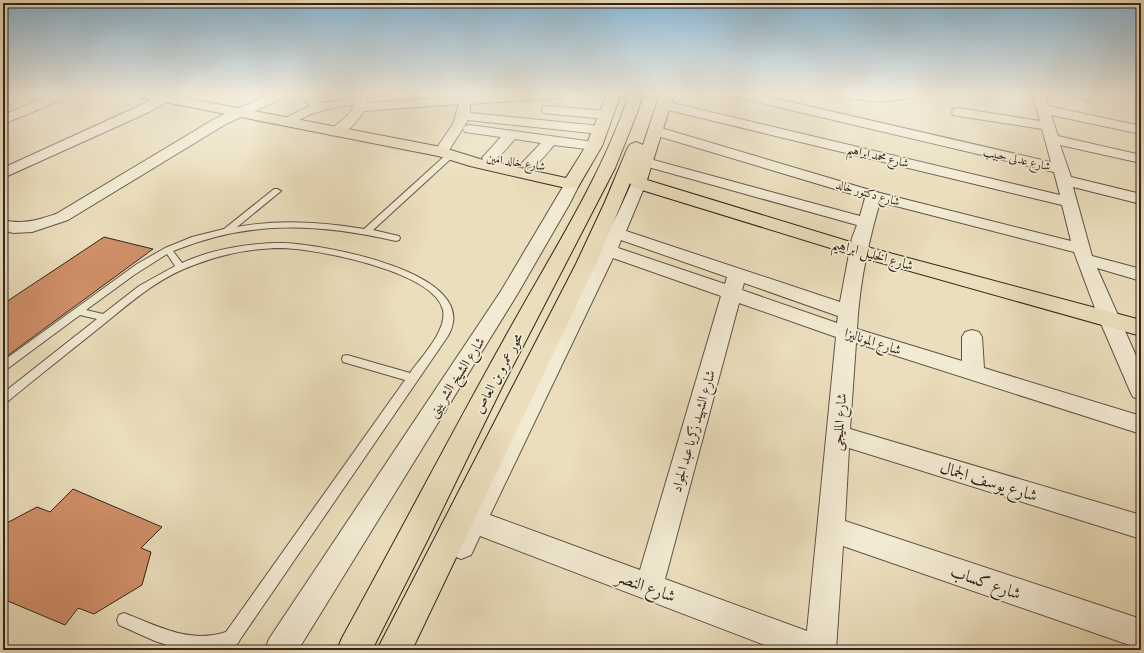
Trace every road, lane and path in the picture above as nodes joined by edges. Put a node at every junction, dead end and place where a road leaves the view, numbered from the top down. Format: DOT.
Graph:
graph roads {
  1 [pos="108,124"];
  2 [pos="214,124"];
  3 [pos="300,124"];
  4 [pos="344,124"];
  5 [pos="459,124"];
  6 [pos="470,124"];
  7 [pos="602,124"];
  8 [pos="625,124"];
  9 [pos="647,124"];
  10 [pos="657,124"];
  11 [pos="752,124"];
  12 [pos="778,124"];
  13 [pos="865,124"];
  14 [pos="1013,124"];
  15 [pos="1047,124"];
  16 [pos="1121,124"];
  17 [pos="656,130"];
  18 [pos="1141,130"];
  19 [pos="774,131"];
  20 [pos="335,132"];
  21 [pos="1050,133"];
  22 [pos="511,135"];
  23 [pos="551,140"];
  24 [pos="594,146"];
  25 [pos="446,154"];
  26 [pos="489,158"];
  27 [pos="1141,159"];
  28 [pos="646,162"];
  29 [pos="528,164"];
  30 [pos="3,174"];
  31 [pos="1062,174"];
  32 [pos="577,175"];
  33 [pos="638,183"];
  34 [pos="278,191"];
  35 [pos="874,196"];
  36 [pos="1141,199"];
  37 [pos="1068,202"];
  38 [pos="865,222"];
  39 [pos="3,225"];
  40 [pos="225,231"];
  41 [pos="367,231"];
  42 [pos="396,238"];
  43 [pos="611,242"];
  44 [pos="168,250"];
  45 [pos="860,250"];
  46 [pos="1083,254"];
  47 [pos="180,267"];
  48 [pos="1141,275"];
  49 [pos="735,284"];
  50 [pos="79,311"];
  51 [pos="104,318"];
  52 [pos="1108,319"];
  53 [pos="847,322"];
  54 [pos="1141,328"];
  55 [pos="972,337"];
  56 [pos="1132,354"];
  57 [pos="347,358"];
  58 [pos="3,366"];
  59 [pos="973,372"];
  60 [pos="413,378"];
  61 [pos="1141,391"];
  62 [pos="3,399"];
  63 [pos="1141,425"];
  64 [pos="838,435"];
  65 [pos="473,521"];
  66 [pos="1141,527"];
  67 [pos="830,529"];
  68 [pos="649,587"];
  69 [pos="124,620"];
  70 [pos="1141,634"];
  71 [pos="228,644"];
  72 [pos="280,650"];
  73 [pos="354,650"];
  74 [pos="394,650"];
  75 [pos="410,650"];
  76 [pos="820,650"];
  1 -- 30 [label="street"];
  2 -- 39 [label="street"];
  3 -- 20 [label="main road, شارع خالد امين"];
  4 -- 20 [label="street"];
  5 -- 25 [label="street"];
  6 -- 22 [label="street"];
  7 -- 24 [label="main road, شارع الشيخ الشربينى"];
  8 -- 73 [label="main road, محور عمرو بن العاص"];
  9 -- 74 [label="main road, محور عمرو بن العاص"];
  10 -- 17 [label="main road"];
  11 -- 19 [label="street, شارع محمد ابراهيم"];
  12 -- 19 [label="street"];
  13 -- 31 [label="street, شارع عدلى حبيب"];
  14 -- 21 [label="street"];
  15 -- 21 [label="street"];
  16 -- 18 [label="street"];
  17 -- 28 [label="main road"];
  17 -- 35 [label="street, شارع دكتور خالد"];
  19 -- 37 [label="street, شارع محمد ابراهيم"];
  20 -- 25 [label="main road, شارع خالد امين"];
  21 -- 27 [label="street"];
  21 -- 31 [label="street"];
  22 -- 23 [label="street"];
  22 -- 26 [label="street"];
  23 -- 24 [label="street"];
  23 -- 29 [label="street"];
  24 -- 32 [label="main road, شارع الشيخ الشربينى"];
  25 -- 26 [label="main road, شارع خالد امين"];
  25 -- 32 [label="main road, شارع خالد امين"];
  25 -- 41 [label="lane"];
  26 -- 29 [label="main road, شارع خالد امين"];
  28 -- 33 [label="main road"];
  28 -- 38 [label="street"];
  29 -- 32 [label="main road, شارع خالد امين"];
  31 -- 36 [label="street, شارع عدلى حبيب"];
  31 -- 37 [label="street"];
  32 -- 72 [label="street, شارع الشيخ الشربينى"];
  33 -- 43 [label="street"];
  33 -- 45 [label="main road, شارع الخليل ابراهيم"];
  34 -- 40 [label="lane"];
  35 -- 38 [label="street, شارع المليجى"];
  35 -- 46 [label="street, شارع دكتور خالد"];
  37 -- 46 [label="street"];
  38 -- 45 [label="street, شارع المليجى"];
  40 -- 41 [label="lane"];
  40 -- 44 [label="lane"];
  41 -- 42 [label="lane"];
  43 -- 49 [label="street, شارع الموناليزا"];
  43 -- 65 [label="street"];
  44 -- 47 [label="lane"];
  44 -- 50 [label="lane"];
  45 -- 52 [label="main road, شارع الخليل ابراهيم"];
  45 -- 53 [label="street, شارع المليجى"];
  46 -- 48 [label="street, شارع دكتور خالد"];
  46 -- 52 [label="street"];
  47 -- 51 [label="lane"];
  47 -- 60 [label="lane"];
  49 -- 53 [label="street, شارع الموناليزا"];
  49 -- 68 [label="street, شارع الشهيد زكريا عبد الجواد"];
  50 -- 51 [label="lane"];
  50 -- 58 [label="lane"];
  51 -- 62 [label="lane"];
  52 -- 54 [label="main road, شارع الخليل ابراهيم"];
  52 -- 56 [label="street"];
  53 -- 59 [label="street, شارع الموناليزا"];
  53 -- 64 [label="street, شارع المليجى"];
  55 -- 59 [label="street"];
  56 -- 61 [label="street"];
  57 -- 60 [label="lane"];
  59 -- 63 [label="street, شارع الموناليزا"];
  60 -- 71 [label="lane"];
  64 -- 66 [label="street, شارع يوسف الجمال"];
  64 -- 67 [label="street, شارع المليجى"];
  65 -- 68 [label="street, شارع النصر"];
  65 -- 75 [label="street"];
  67 -- 70 [label="street, شارع كساب"];
  67 -- 76 [label="street, شارع المليجى"];
  68 -- 76 [label="street, شارع النصر"];
  69 -- 71 [label="lane"];
}
